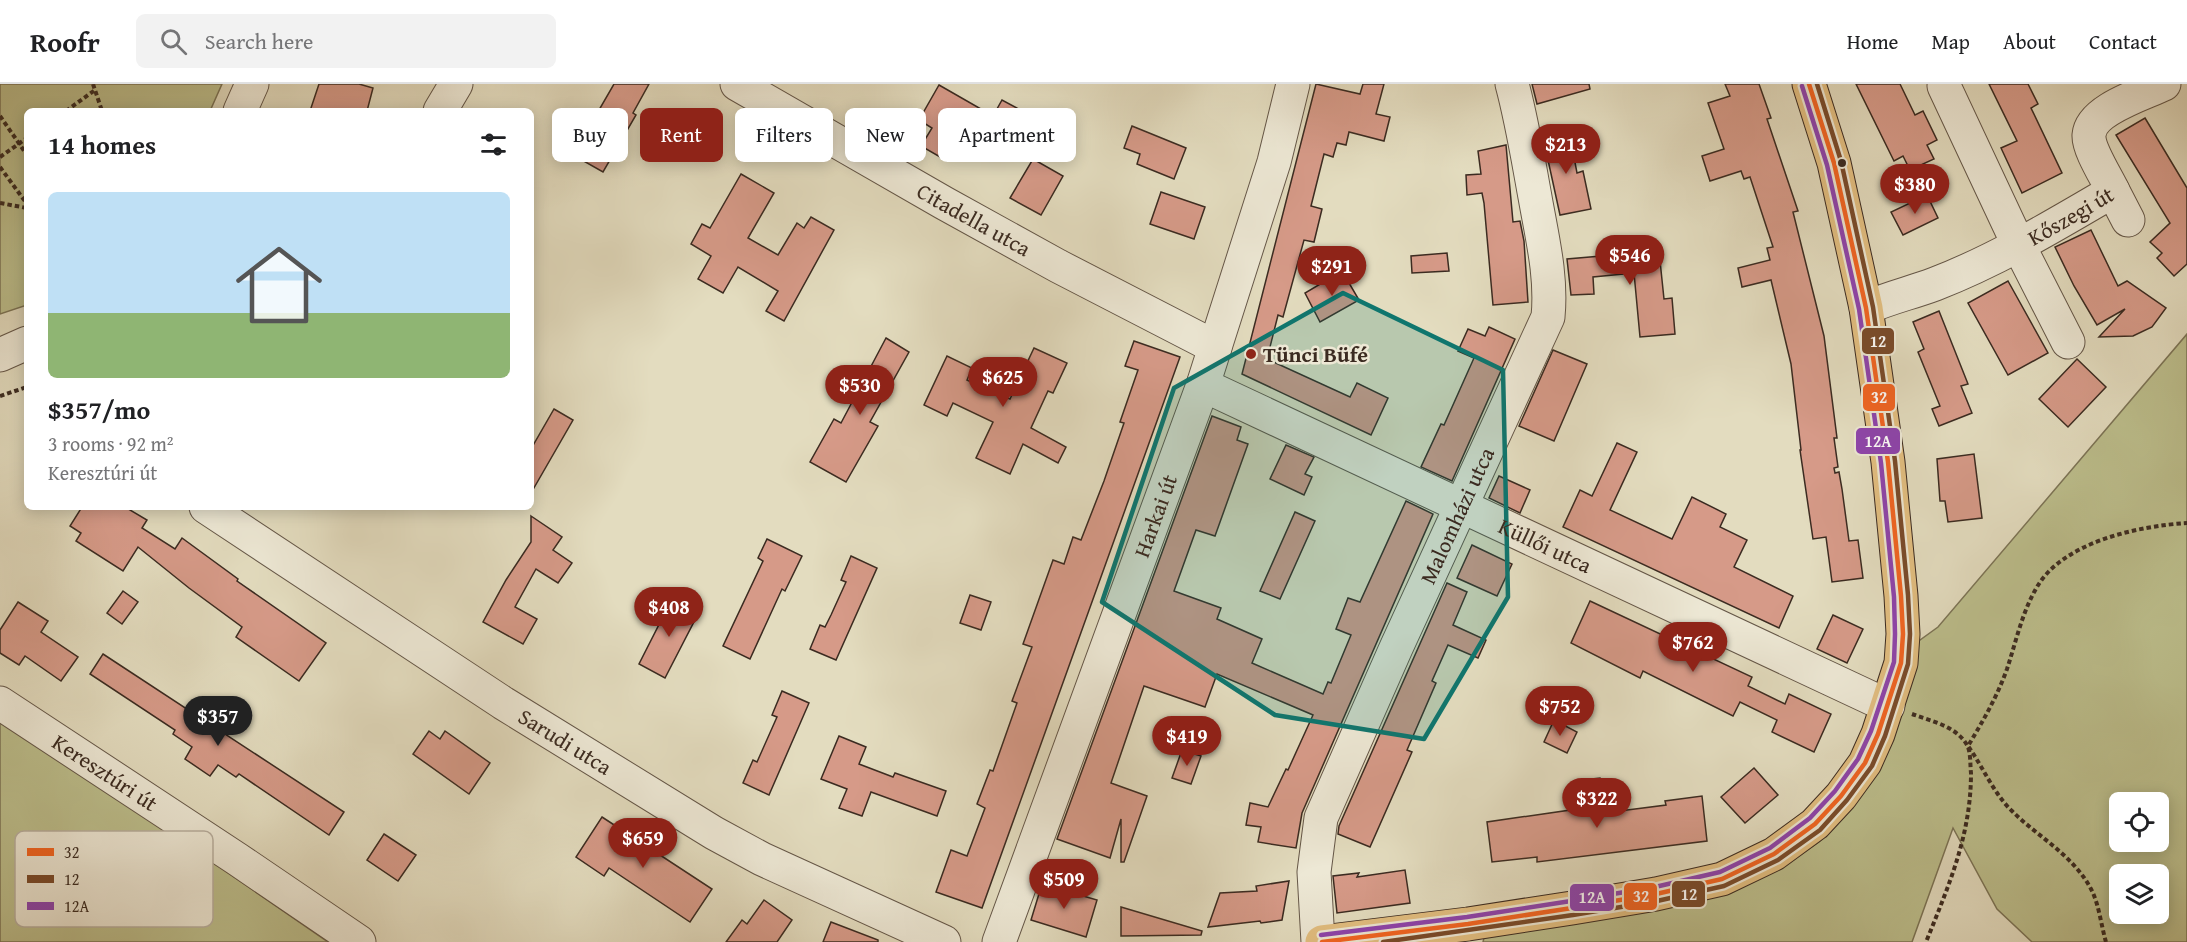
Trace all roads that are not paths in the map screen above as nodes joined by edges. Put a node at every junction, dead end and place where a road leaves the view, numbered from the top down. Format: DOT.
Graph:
graph roads {
  1 [pos="252,84"];
  2 [pos="456,84"];
  3 [pos="737,84"];
  4 [pos="1293,84"];
  5 [pos="1512,84"];
  6 [pos="1809,84"];
  7 [pos="2162,84"];
  8 [pos="1944,86"];
  9 [pos="241,108"];
  10 [pos="442,108"];
  11 [pos="2113,191"];
  12 [pos="2128,220"];
  13 [pos="2019,246"];
  14 [pos="1866,308"];
  15 [pos="2068,342"];
  16 [pos="24,344"];
  17 [pos="1215,347"];
  18 [pos="0,355"];
  19 [pos="1203,385"];
  20 [pos="1461,506"];
  21 [pos="212,510"];
  22 [pos="0,703"];
  23 [pos="1888,706"];
  24 [pos="192,831"];
  25 [pos="213,845"];
  26 [pos="359,942"];
  27 [pos="944,942"];
  28 [pos="999,942"];
  29 [pos="1320,942"];
  1 -- 9 [label="street"];
  2 -- 10 [label="street"];
  3 -- 17 [label="street, Citadella utca"];
  4 -- 17 [label="street, Harkai út"];
  5 -- 20 [label="street, Malomházi utca"];
  6 -- 14 [label="main road"];
  7 -- 11 [label="street, Kőszegi út"];
  8 -- 13 [label="street, Kőszegi út"];
  11 -- 12 [label="street"];
  11 -- 13 [label="street, Kőszegi út"];
  13 -- 14 [label="street, Kőszegi út"];
  13 -- 15 [label="street, Kőszegi út"];
  14 -- 23 [label="main road"];
  16 -- 18 [label="street"];
  17 -- 19 [label="street, Harkai út"];
  19 -- 20 [label="street, Küllői utca"];
  19 -- 28 [label="street, Harkai út"];
  20 -- 23 [label="street, Küllői utca"];
  20 -- 29 [label="street, Malomházi utca"];
  21 -- 27 [label="street, Sarudi utca"];
  22 -- 24 [label="street, Keresztúri út"];
  23 -- 29 [label="main road"];
  25 -- 26 [label="street, Keresztúri út"];
}
